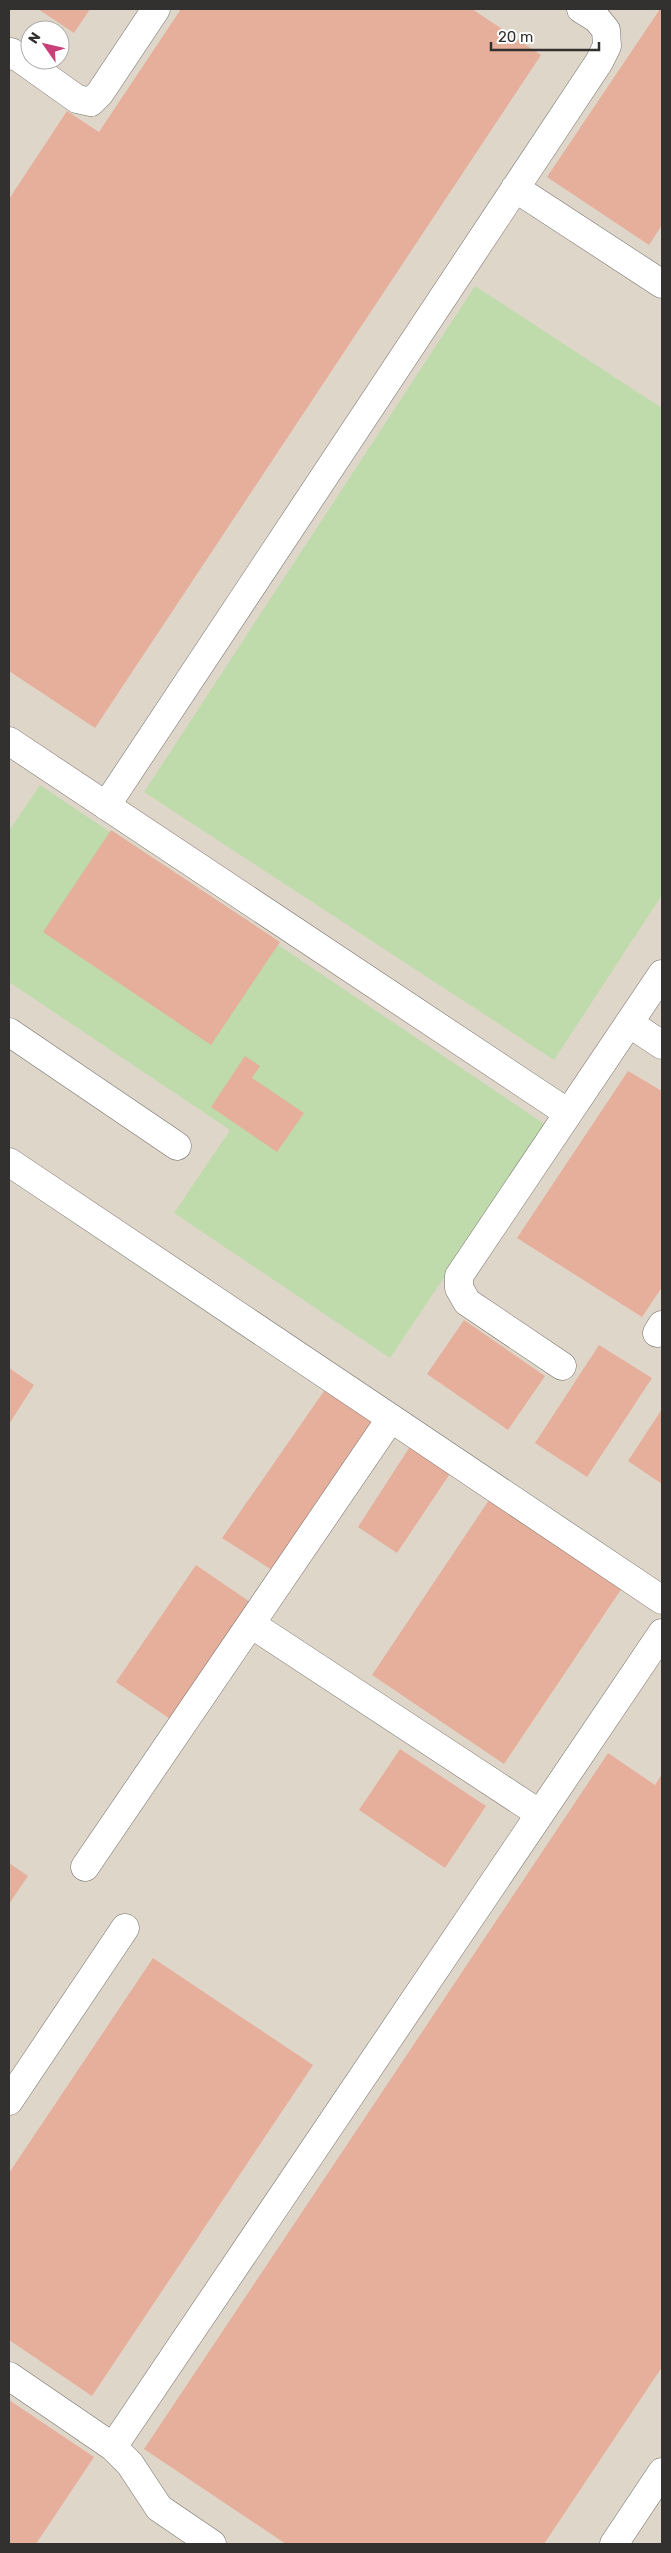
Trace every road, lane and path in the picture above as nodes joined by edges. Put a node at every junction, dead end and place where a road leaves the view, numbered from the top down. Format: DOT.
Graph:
graph roads {
  1 [pos="156,9"];
  2 [pos="581,9"];
  3 [pos="9,56"];
  4 [pos="515,188"];
  5 [pos="662,284"];
  6 [pos="9,742"];
  7 [pos="106,806"];
  8 [pos="662,974"];
  9 [pos="629,1023"];
  10 [pos="9,1032"];
  11 [pos="662,1045"];
  12 [pos="568,1113"];
  13 [pos="177,1146"];
  14 [pos="9,1162"];
  15 [pos="562,1366"];
  16 [pos="391,1418"];
  17 [pos="662,1600"];
  18 [pos="251,1624"];
  19 [pos="662,1633"];
  20 [pos="540,1814"];
  21 [pos="85,1867"];
  22 [pos="125,1928"];
  23 [pos="9,2101"];
  24 [pos="9,2376"];
  25 [pos="113,2447"];
  26 [pos="662,2472"];
  27 [pos="212,2544"];
  28 [pos="614,2544"];
  1 -- 3 [label="lane"];
  2 -- 4 [label="lane"];
  4 -- 5 [label="lane"];
  4 -- 7 [label="lane"];
  6 -- 7 [label="lane"];
  7 -- 12 [label="lane"];
  8 -- 9 [label="lane"];
  9 -- 11 [label="lane"];
  9 -- 12 [label="lane"];
  10 -- 13 [label="lane"];
  12 -- 15 [label="lane"];
  14 -- 16 [label="lane"];
  16 -- 17 [label="lane"];
  16 -- 18 [label="lane"];
  18 -- 20 [label="lane"];
  18 -- 21 [label="lane"];
  19 -- 20 [label="lane"];
  20 -- 25 [label="lane"];
  22 -- 23 [label="lane"];
  24 -- 25 [label="lane"];
  25 -- 27 [label="lane"];
  26 -- 28 [label="lane"];
}
